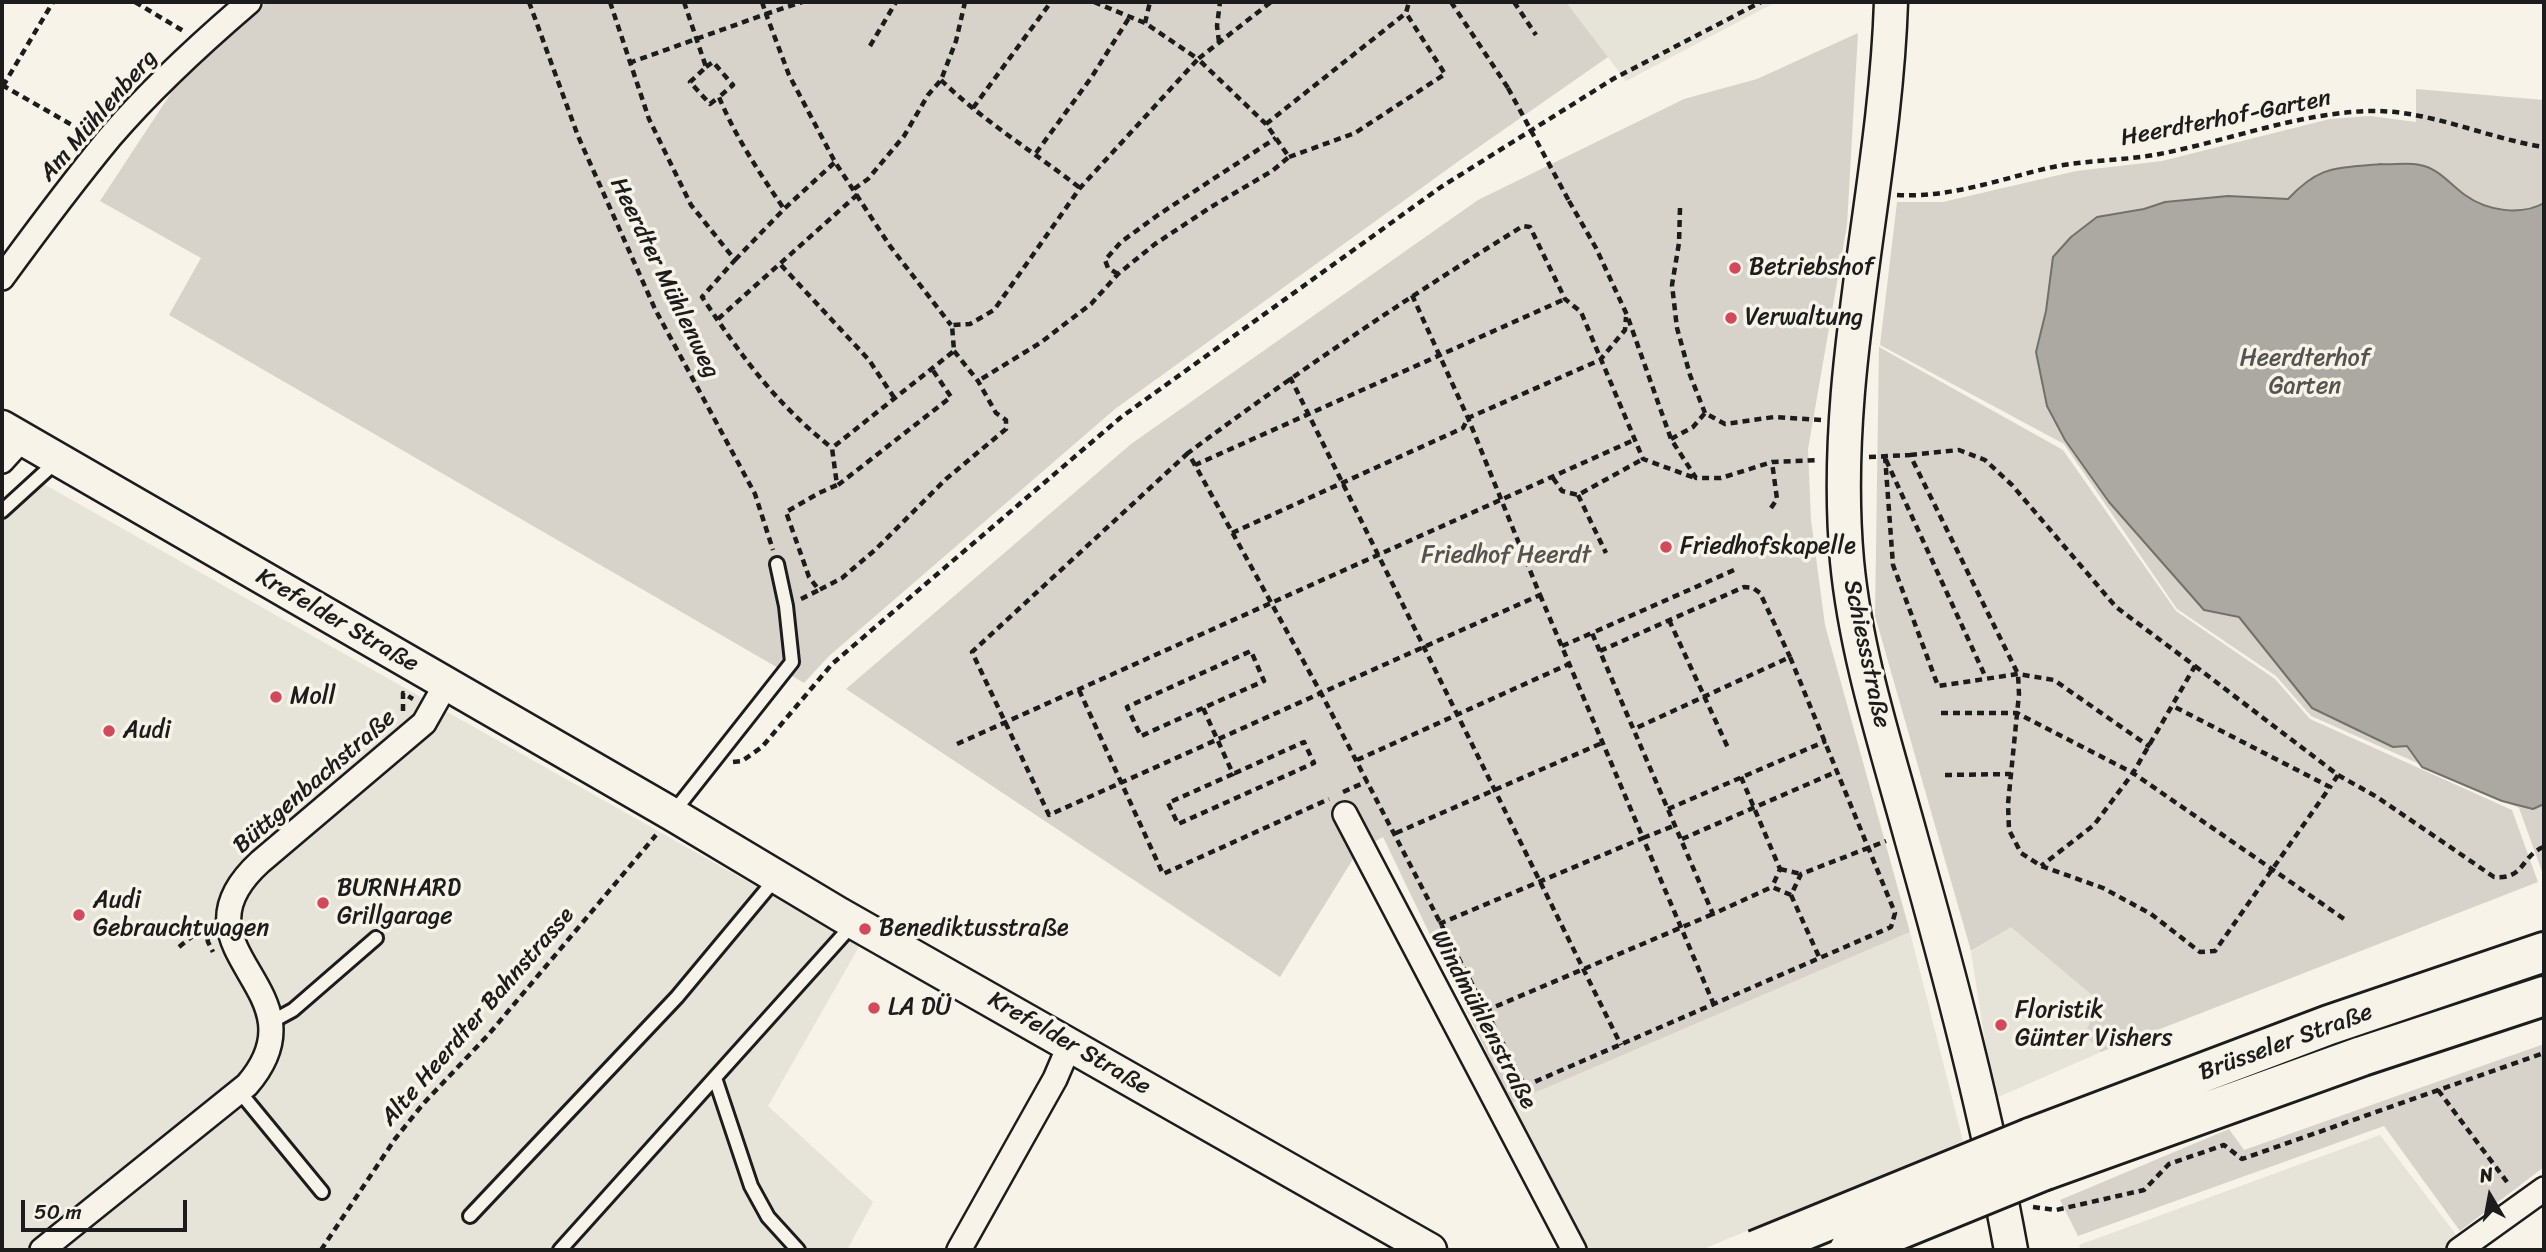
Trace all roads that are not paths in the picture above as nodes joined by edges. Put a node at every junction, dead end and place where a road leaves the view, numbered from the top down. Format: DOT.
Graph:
graph roads {
  1 [pos="249,2"];
  2 [pos="1891,2"];
  3 [pos="2,278"];
  4 [pos="9,442"];
  5 [pos="58,460"];
  6 [pos="2,511"];
  7 [pos="777,564"];
  8 [pos="446,684"];
  9 [pos="672,814"];
  10 [pos="1345,814"];
  11 [pos="777,877"];
  12 [pos="854,923"];
  13 [pos="376,938"];
  14 [pos="2544,952"];
  15 [pos="2544,996"];
  16 [pos="271,1022"];
  17 [pos="1070,1044"];
  18 [pos="715,1078"];
  19 [pos="239,1091"];
  20 [pos="2035,1168"];
  21 [pos="2544,1189"];
  22 [pos="322,1192"];
  23 [pos="470,1216"];
  24 [pos="55,1246"];
  25 [pos="560,1250"];
  26 [pos="798,1250"];
  27 [pos="959,1250"];
  28 [pos="1430,1250"];
  29 [pos="1574,1250"];
  30 [pos="1756,1250"];
  31 [pos="1849,1250"];
  32 [pos="2011,1250"];
  33 [pos="2459,1250"];
  1 -- 3 [label="street, Am Mühlenberg"];
  2 -- 32 [label="main road, Schiessstraße"];
  4 -- 5 [label="main road, Krefelder Straße"];
  5 -- 6 [label="lane"];
  5 -- 8 [label="main road, Krefelder Straße"];
  7 -- 9 [label="lane"];
  8 -- 9 [label="main road, Krefelder Straße"];
  8 -- 16 [label="street, Büttgenbachstraße"];
  9 -- 11 [label="main road, Krefelder Straße"];
  10 -- 29 [label="street, Windmühlenstraße"];
  11 -- 12 [label="main road, Krefelder Straße"];
  11 -- 23 [label="lane"];
  12 -- 17 [label="main road, Krefelder Straße"];
  12 -- 18 [label="lane"];
  13 -- 16 [label="lane"];
  14 -- 20 [label="highway, Brüsseler Straße"];
  15 -- 20 [label="highway, Brüsseler Straße"];
  16 -- 19 [label="street, Büttgenbachstraße"];
  17 -- 27 [label="street"];
  17 -- 28 [label="main road, Krefelder Straße"];
  18 -- 25 [label="lane"];
  18 -- 26 [label="lane"];
  19 -- 22 [label="lane"];
  19 -- 24 [label="street, Büttgenbachstraße"];
  20 -- 30 [label="highway, bridge"];
  20 -- 31 [label="highway, bridge"];
  21 -- 33 [label="street"];
}
